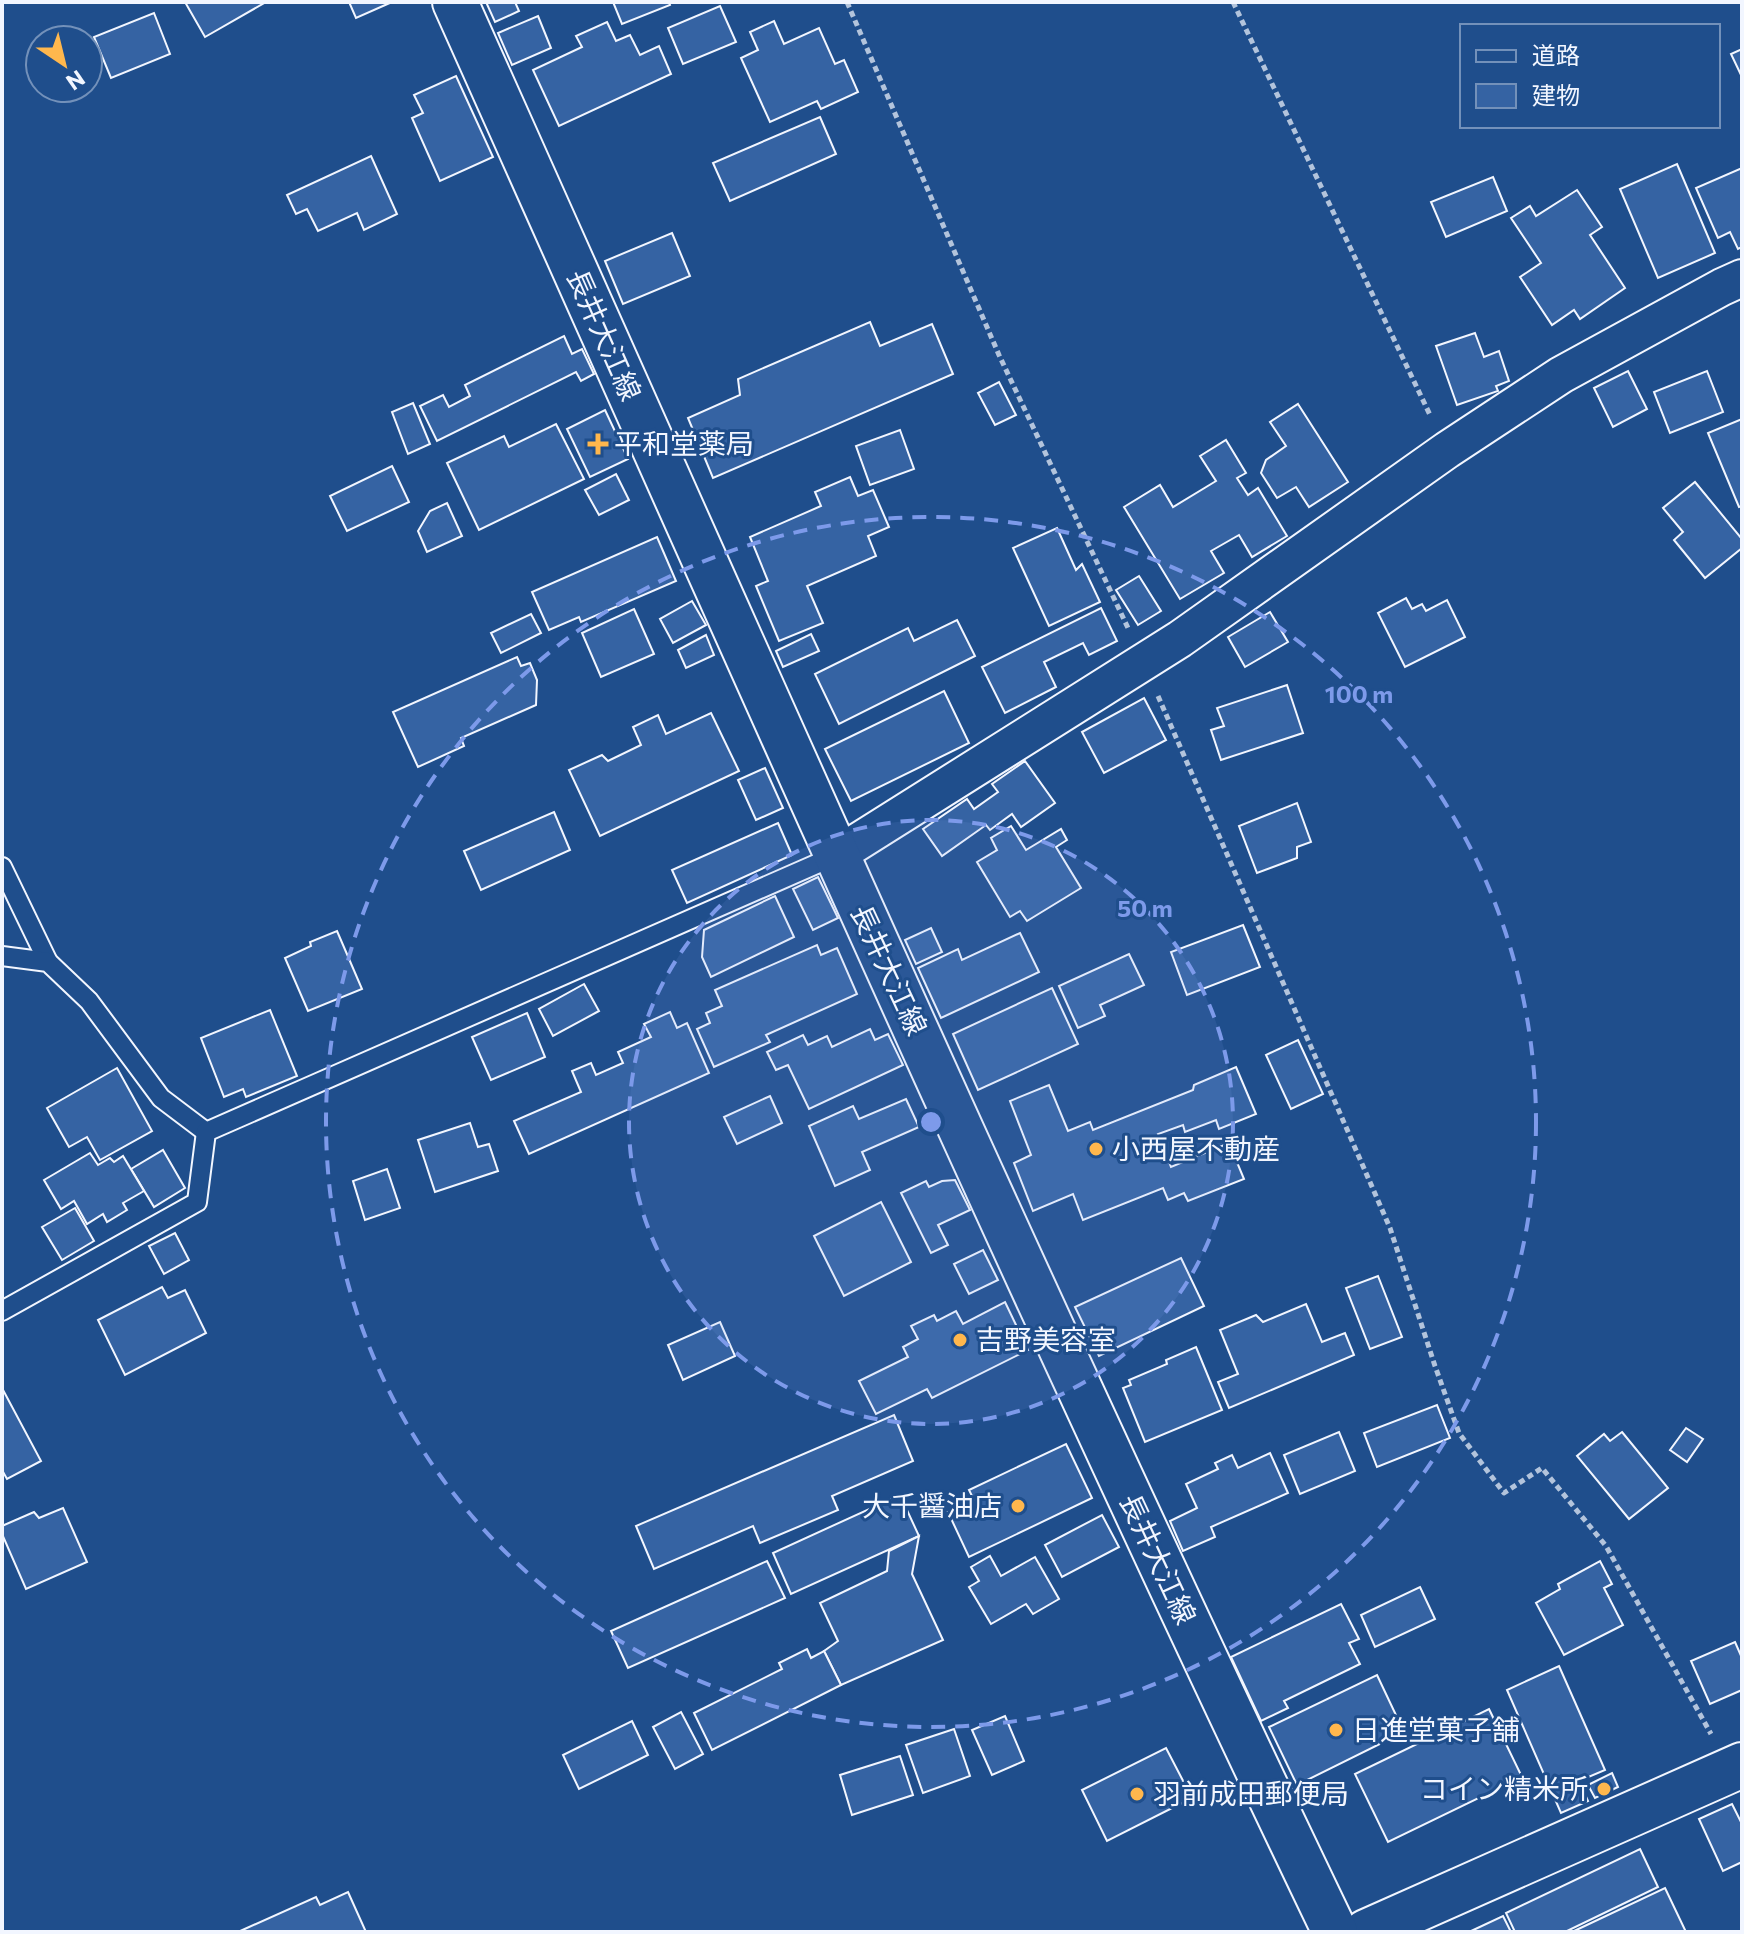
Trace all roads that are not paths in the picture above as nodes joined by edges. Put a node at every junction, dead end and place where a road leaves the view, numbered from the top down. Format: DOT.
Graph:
graph roads {
  1 [pos="455,2"];
  2 [pos="1742,278"];
  3 [pos="837,855"];
  4 [pos="2,867"];
  5 [pos="2,956"];
  6 [pos="48,962"];
  7 [pos="206,1132"];
  8 [pos="2,1311"];
  9 [pos="1737,1767"];
  10 [pos="1335,1932"];
  11 [pos="1366,1932"];
  1 -- 3 [label="main road, 長井大江線"];
  2 -- 3 [label="street"];
  3 -- 7 [label="lane"];
  3 -- 10 [label="main road, 長井大江線"];
  4 -- 6 [label="lane"];
  5 -- 6 [label="lane"];
  6 -- 7 [label="lane"];
  7 -- 8 [label="lane"];
  9 -- 11 [label="main road"];
}
